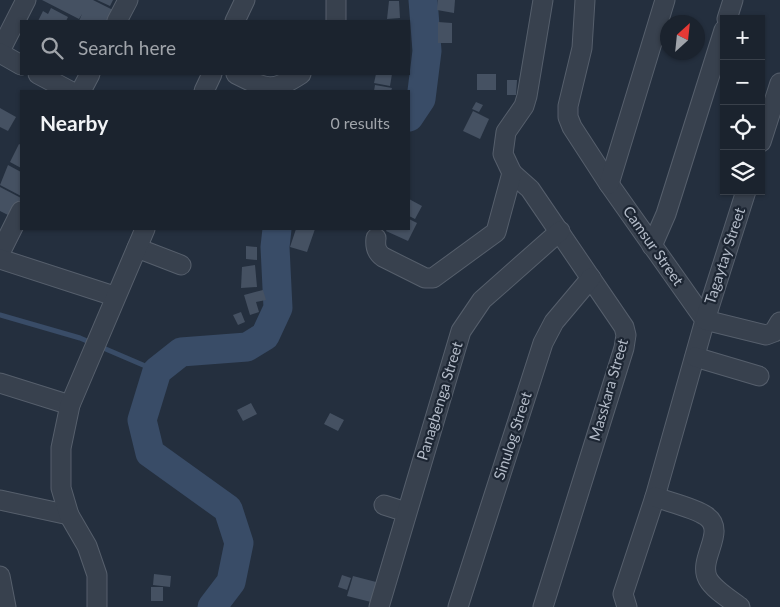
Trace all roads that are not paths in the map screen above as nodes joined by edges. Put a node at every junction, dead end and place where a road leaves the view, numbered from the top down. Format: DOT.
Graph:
graph roads {
  1 [pos="26,0"];
  2 [pos="128,0"];
  3 [pos="245,0"];
  4 [pos="336,0"];
  5 [pos="543,0"];
  6 [pos="584,0"];
  7 [pos="666,0"];
  8 [pos="733,0"];
  9 [pos="728,15"];
  10 [pos="118,20"];
  11 [pos="236,20"];
  12 [pos="336,20"];
  13 [pos="720,43"];
  14 [pos="0,52"];
  15 [pos="20,64"];
  16 [pos="40,75"];
  17 [pos="89,75"];
  18 [pos="212,75"];
  19 [pos="238,75"];
  20 [pos="299,75"];
  21 [pos="780,83"];
  22 [pos="68,90"];
  23 [pos="82,90"];
  24 [pos="204,90"];
  25 [pos="765,130"];
  26 [pos="512,173"];
  27 [pos="609,184"];
  28 [pos="745,195"];
  29 [pos="20,213"];
  30 [pos="144,230"];
  31 [pos="560,232"];
  32 [pos="376,238"];
  33 [pos="652,246"];
  34 [pos="136,248"];
  35 [pos="0,253"];
  36 [pos="0,259"];
  37 [pos="181,265"];
  38 [pos="591,278"];
  39 [pos="114,296"];
  40 [pos="705,320"];
  41 [pos="780,322"];
  42 [pos="695,356"];
  43 [pos="759,376"];
  44 [pos="0,383"];
  45 [pos="70,405"];
  46 [pos="655,497"];
  47 [pos="0,500"];
  48 [pos="384,505"];
  49 [pos="406,512"];
  50 [pos="69,515"];
  51 [pos="0,576"];
  52 [pos="6,607"];
  53 [pos="98,607"];
  54 [pos="379,607"];
  55 [pos="458,607"];
  56 [pos="543,607"];
  57 [pos="627,607"];
  58 [pos="740,607"];
  1 -- 14 [label="street"];
  2 -- 10 [label="street"];
  3 -- 11 [label="street"];
  4 -- 12 [label="street"];
  5 -- 26 [label="street"];
  6 -- 27 [label="street, Camsur Street"];
  7 -- 27 [label="street"];
  8 -- 9 [label="street"];
  13 -- 33 [label="street"];
  14 -- 15 [label="street"];
  16 -- 22 [label="street"];
  17 -- 23 [label="street"];
  18 -- 24 [label="street"];
  19 -- 20 [label="street"];
  21 -- 25 [label="street"];
  26 -- 31 [label="street, Masskara Street"];
  26 -- 32 [label="street"];
  27 -- 33 [label="street, Camsur Street"];
  28 -- 40 [label="street, Tagaytay Street"];
  29 -- 35 [label="street"];
  30 -- 34 [label="street"];
  31 -- 38 [label="street, Masskara Street"];
  31 -- 49 [label="street, Panagbenga Street"];
  33 -- 40 [label="street, Camsur Street"];
  34 -- 37 [label="street"];
  34 -- 39 [label="street"];
  36 -- 39 [label="street"];
  38 -- 55 [label="street, Sinulog Street"];
  38 -- 56 [label="street, Masskara Street"];
  39 -- 45 [label="street"];
  40 -- 41 [label="street"];
  40 -- 42 [label="street"];
  42 -- 43 [label="street"];
  42 -- 46 [label="street"];
  44 -- 45 [label="street"];
  45 -- 50 [label="street"];
  46 -- 57 [label="street"];
  46 -- 58 [label="street"];
  47 -- 50 [label="street"];
  48 -- 49 [label="street"];
  49 -- 54 [label="street, Panagbenga Street"];
  50 -- 53 [label="street"];
  51 -- 52 [label="street"];
}
